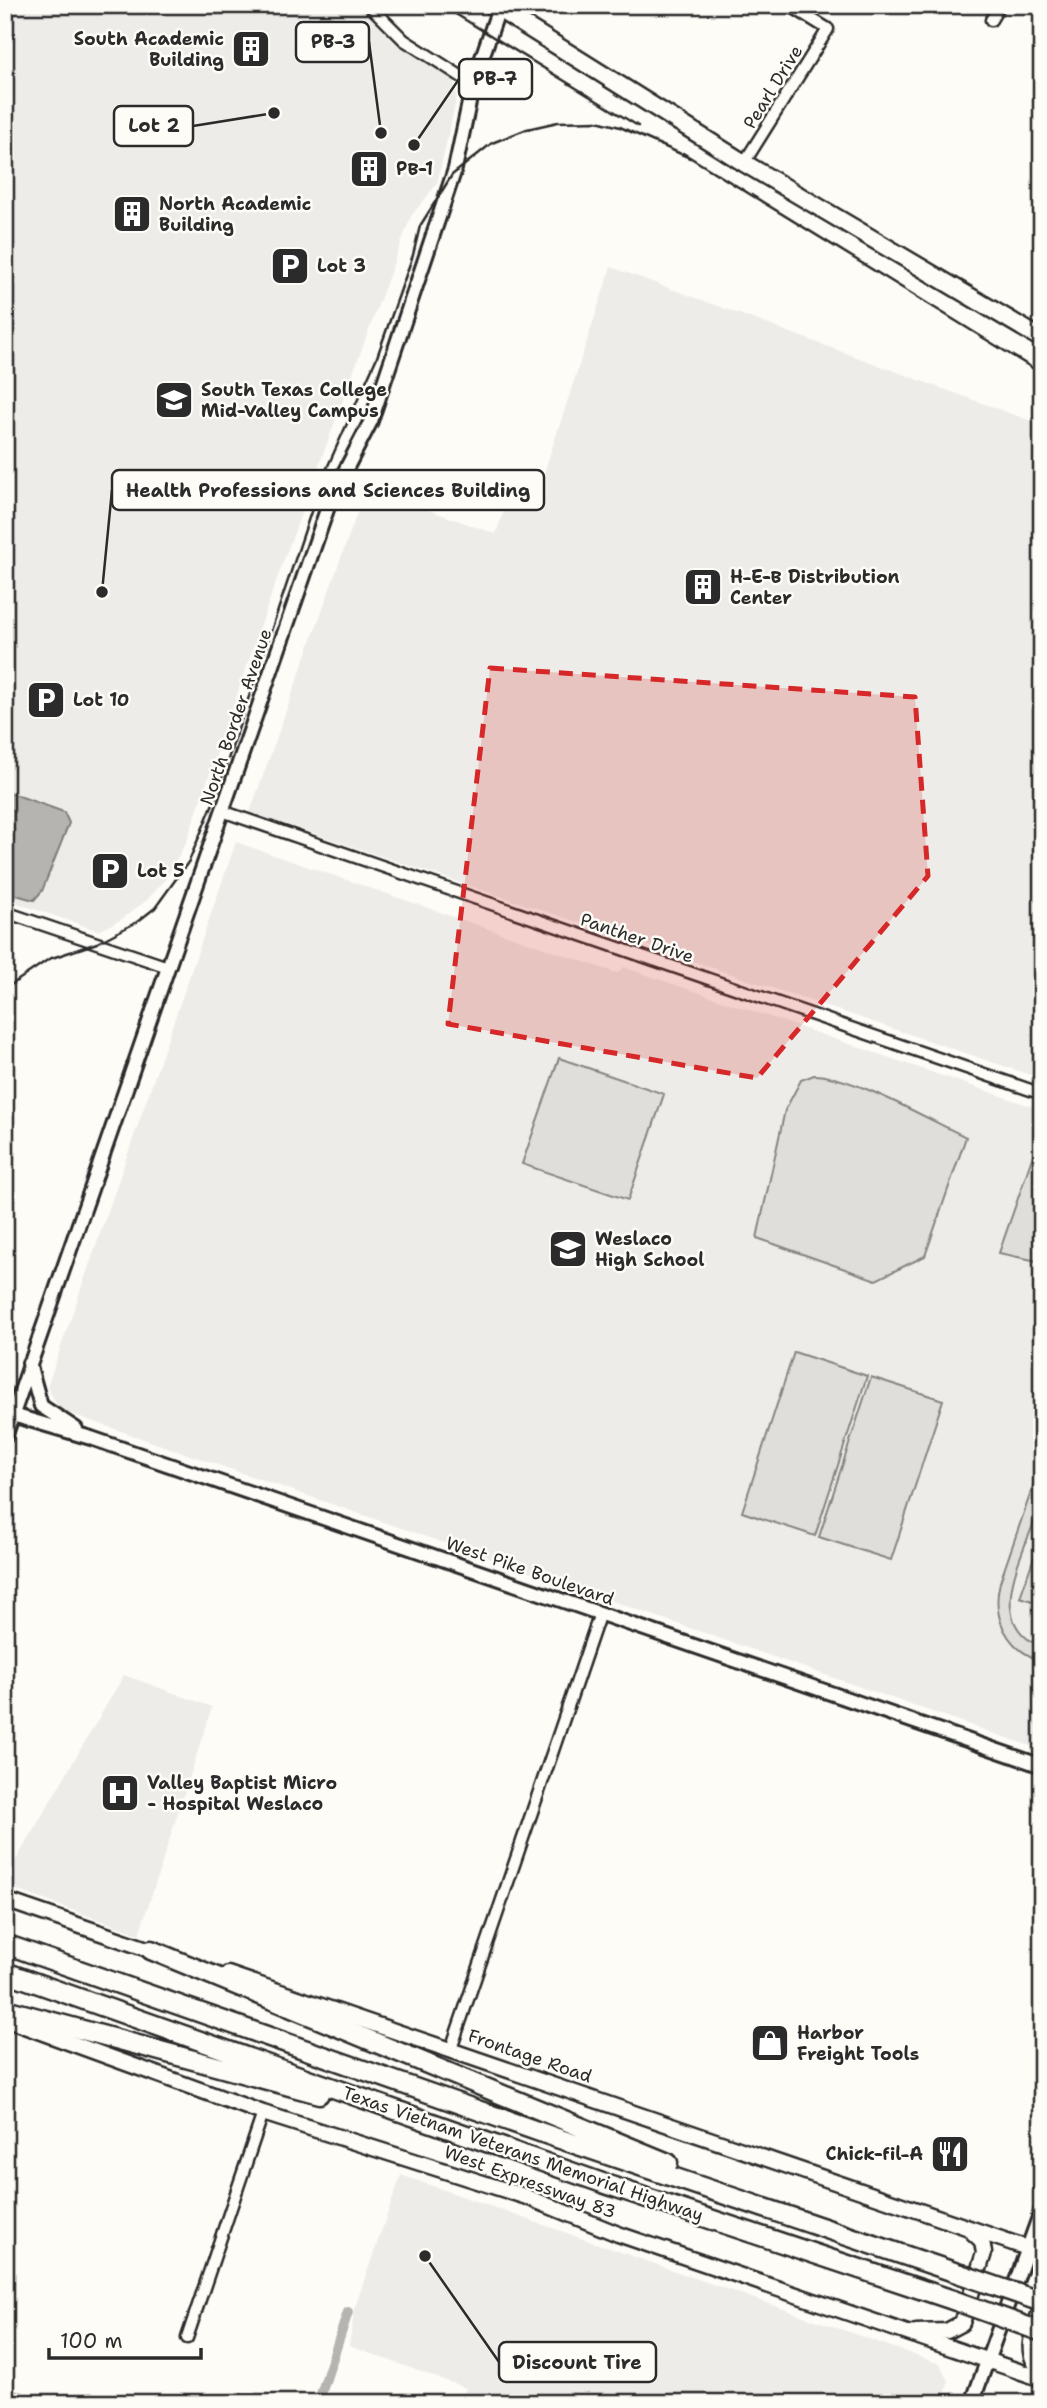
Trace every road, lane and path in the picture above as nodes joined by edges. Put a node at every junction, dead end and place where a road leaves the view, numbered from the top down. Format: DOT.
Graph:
graph roads {
  1 [pos="369,5"];
  2 [pos="789,5"];
  3 [pos="1000,5"];
  4 [pos="497,7"];
  5 [pos="991,20"];
  6 [pos="473,84"];
  7 [pos="744,163"];
  8 [pos="1042,339"];
  9 [pos="222,811"];
  10 [pos="5,912"];
  11 [pos="168,967"];
  12 [pos="1042,1094"];
  13 [pos="29,1363"];
  14 [pos="9,1414"];
  15 [pos="5,1437"];
  16 [pos="91,1438"];
  17 [pos="600,1614"];
  18 [pos="1042,1766"];
  19 [pos="5,1900"];
  20 [pos="5,1944"];
  21 [pos="151,1950"];
  22 [pos="5,1972"];
  23 [pos="5,2009"];
  24 [pos="5,2019"];
  25 [pos="451,2049"];
  26 [pos="263,2113"];
  27 [pos="455,2132"];
  28 [pos="1042,2209"];
  29 [pos="824,2226"];
  30 [pos="963,2226"];
  31 [pos="1035,2250"];
  32 [pos="1042,2304"];
  33 [pos="1042,2332"];
  34 [pos="907,2333"];
  35 [pos="187,2338"];
  36 [pos="986,2361"];
  37 [pos="1042,2371"];
  38 [pos="1042,2379"];
  39 [pos="972,2403"];
  1 -- 6 [label="street"];
  2 -- 7 [label="street, Pearl Drive"];
  3 -- 5 [label="street"];
  4 -- 6 [label="street, North Border Avenue"];
  4 -- 7 [label="main road"];
  6 -- 9 [label="street, North Border Avenue"];
  7 -- 8 [label="main road"];
  9 -- 11 [label="street, North Border Avenue"];
  9 -- 12 [label="street, Panther Drive"];
  10 -- 11 [label="street"];
  11 -- 13 [label="street, North Border Avenue"];
  13 -- 14 [label="street, North Border Avenue"];
  13 -- 16 [label="street"];
  14 -- 15 [label="street, North Border Avenue"];
  14 -- 16 [label="street, West Pike Boulevard"];
  16 -- 17 [label="street, West Pike Boulevard"];
  17 -- 18 [label="street, West Pike Boulevard"];
  17 -- 25 [label="street"];
  19 -- 21 [label="main road, Frontage Road"];
  20 -- 29 [label="highway, Texas Vietnam Veterans Memorial Highway"];
  21 -- 25 [label="main road, Frontage Road"];
  21 -- 29 [label="highway"];
  22 -- 27 [label="highway, Texas Vietnam Veterans Memorial Highway"];
  23 -- 27 [label="highway"];
  24 -- 26 [label="main road, West Expressway 83"];
  25 -- 30 [label="main road, Frontage Road"];
  26 -- 34 [label="main road, West Expressway 83"];
  26 -- 35 [label="street"];
  27 -- 33 [label="highway, Texas Vietnam Veterans Memorial Highway, bridge"];
  28 -- 31 [label="street"];
  29 -- 32 [label="highway, Texas Vietnam Veterans Memorial Highway, bridge"];
  30 -- 31 [label="main road, Frontage Road"];
  30 -- 34 [label="main road"];
  31 -- 36 [label="street"];
  32 -- 37 [label="main road"];
  34 -- 36 [label="main road, West Expressway 83"];
  36 -- 38 [label="main road, West Expressway 83"];
  36 -- 39 [label="street"];
}
